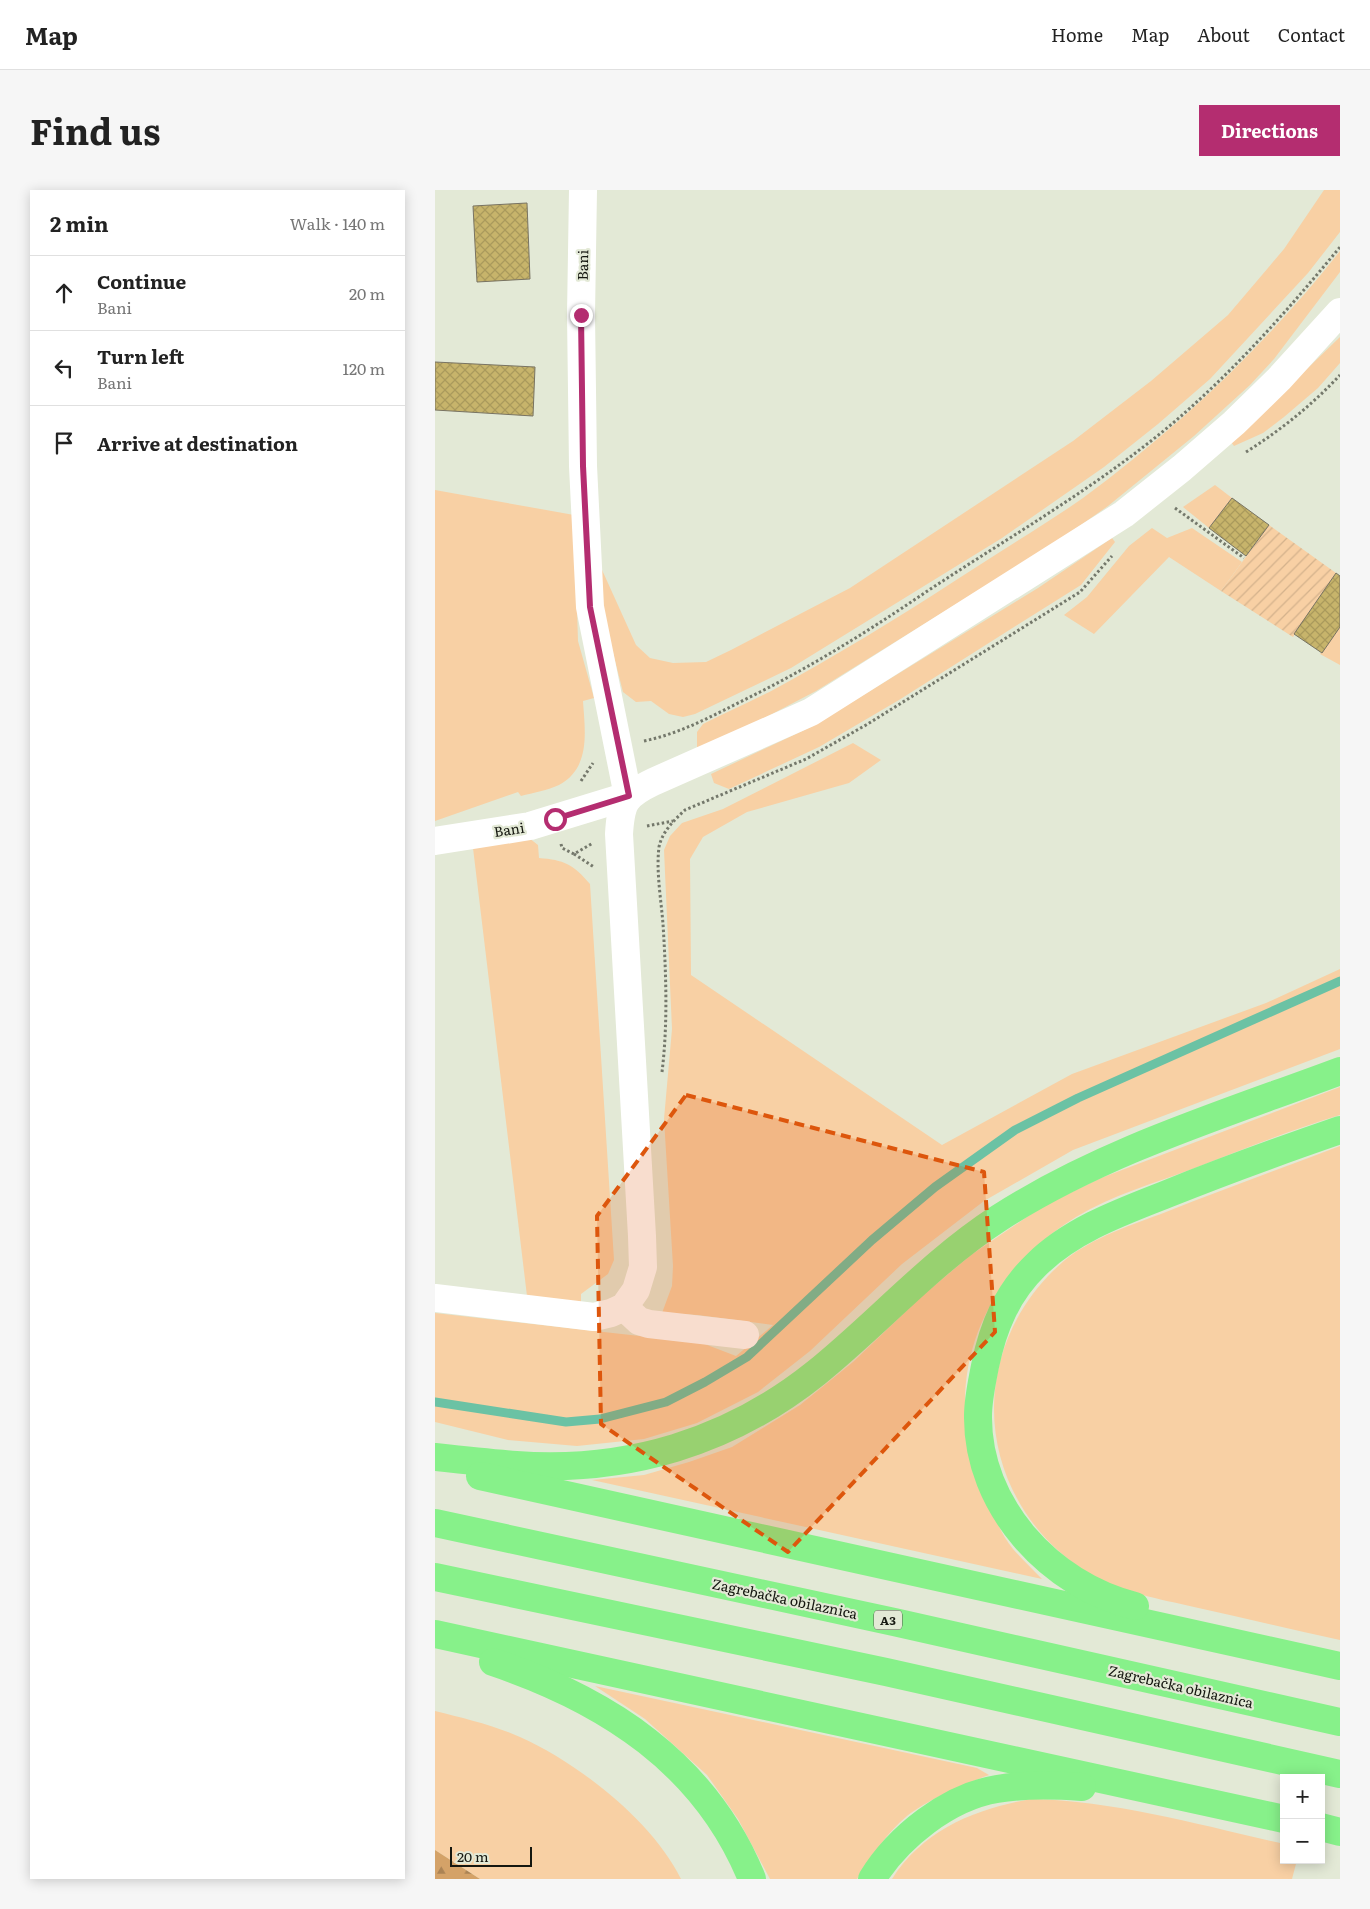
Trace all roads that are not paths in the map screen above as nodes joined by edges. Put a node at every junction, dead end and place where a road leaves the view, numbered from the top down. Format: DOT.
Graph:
graph roads {
  1 [pos="583,190"];
  2 [pos="1340,312"];
  3 [pos="629,796"];
  4 [pos="435,841"];
  5 [pos="1340,1071"];
  6 [pos="1340,1130"];
  7 [pos="435,1298"];
  8 [pos="624,1307"];
  9 [pos="745,1335"];
  10 [pos="435,1457"];
  11 [pos="435,1466"];
  12 [pos="435,1523"];
  13 [pos="435,1577"];
  14 [pos="435,1634"];
  15 [pos="435,1649"];
  16 [pos="1275,1652"];
  17 [pos="1340,1666"];
  18 [pos="1340,1722"];
  19 [pos="1340,1774"];
  20 [pos="1151,1789"];
  21 [pos="1280,1818"];
  22 [pos="1325,1828"];
  23 [pos="1340,1832"];
  24 [pos="752,1879"];
  25 [pos="872,1879"];
  1 -- 3 [label="street, Bani"];
  2 -- 3 [label="street"];
  3 -- 4 [label="street, Bani"];
  3 -- 8 [label="street"];
  5 -- 10 [label="highway"];
  6 -- 16 [label="highway"];
  7 -- 8 [label="street"];
  8 -- 9 [label="street"];
  11 -- 16 [label="highway"];
  12 -- 18 [label="highway, Zagrebačka obilaznica / A3"];
  13 -- 19 [label="highway"];
  14 -- 20 [label="highway"];
  15 -- 24 [label="highway"];
  16 -- 17 [label="highway"];
  20 -- 21 [label="highway"];
  20 -- 25 [label="highway"];
  22 -- 23 [label="highway"];
}
